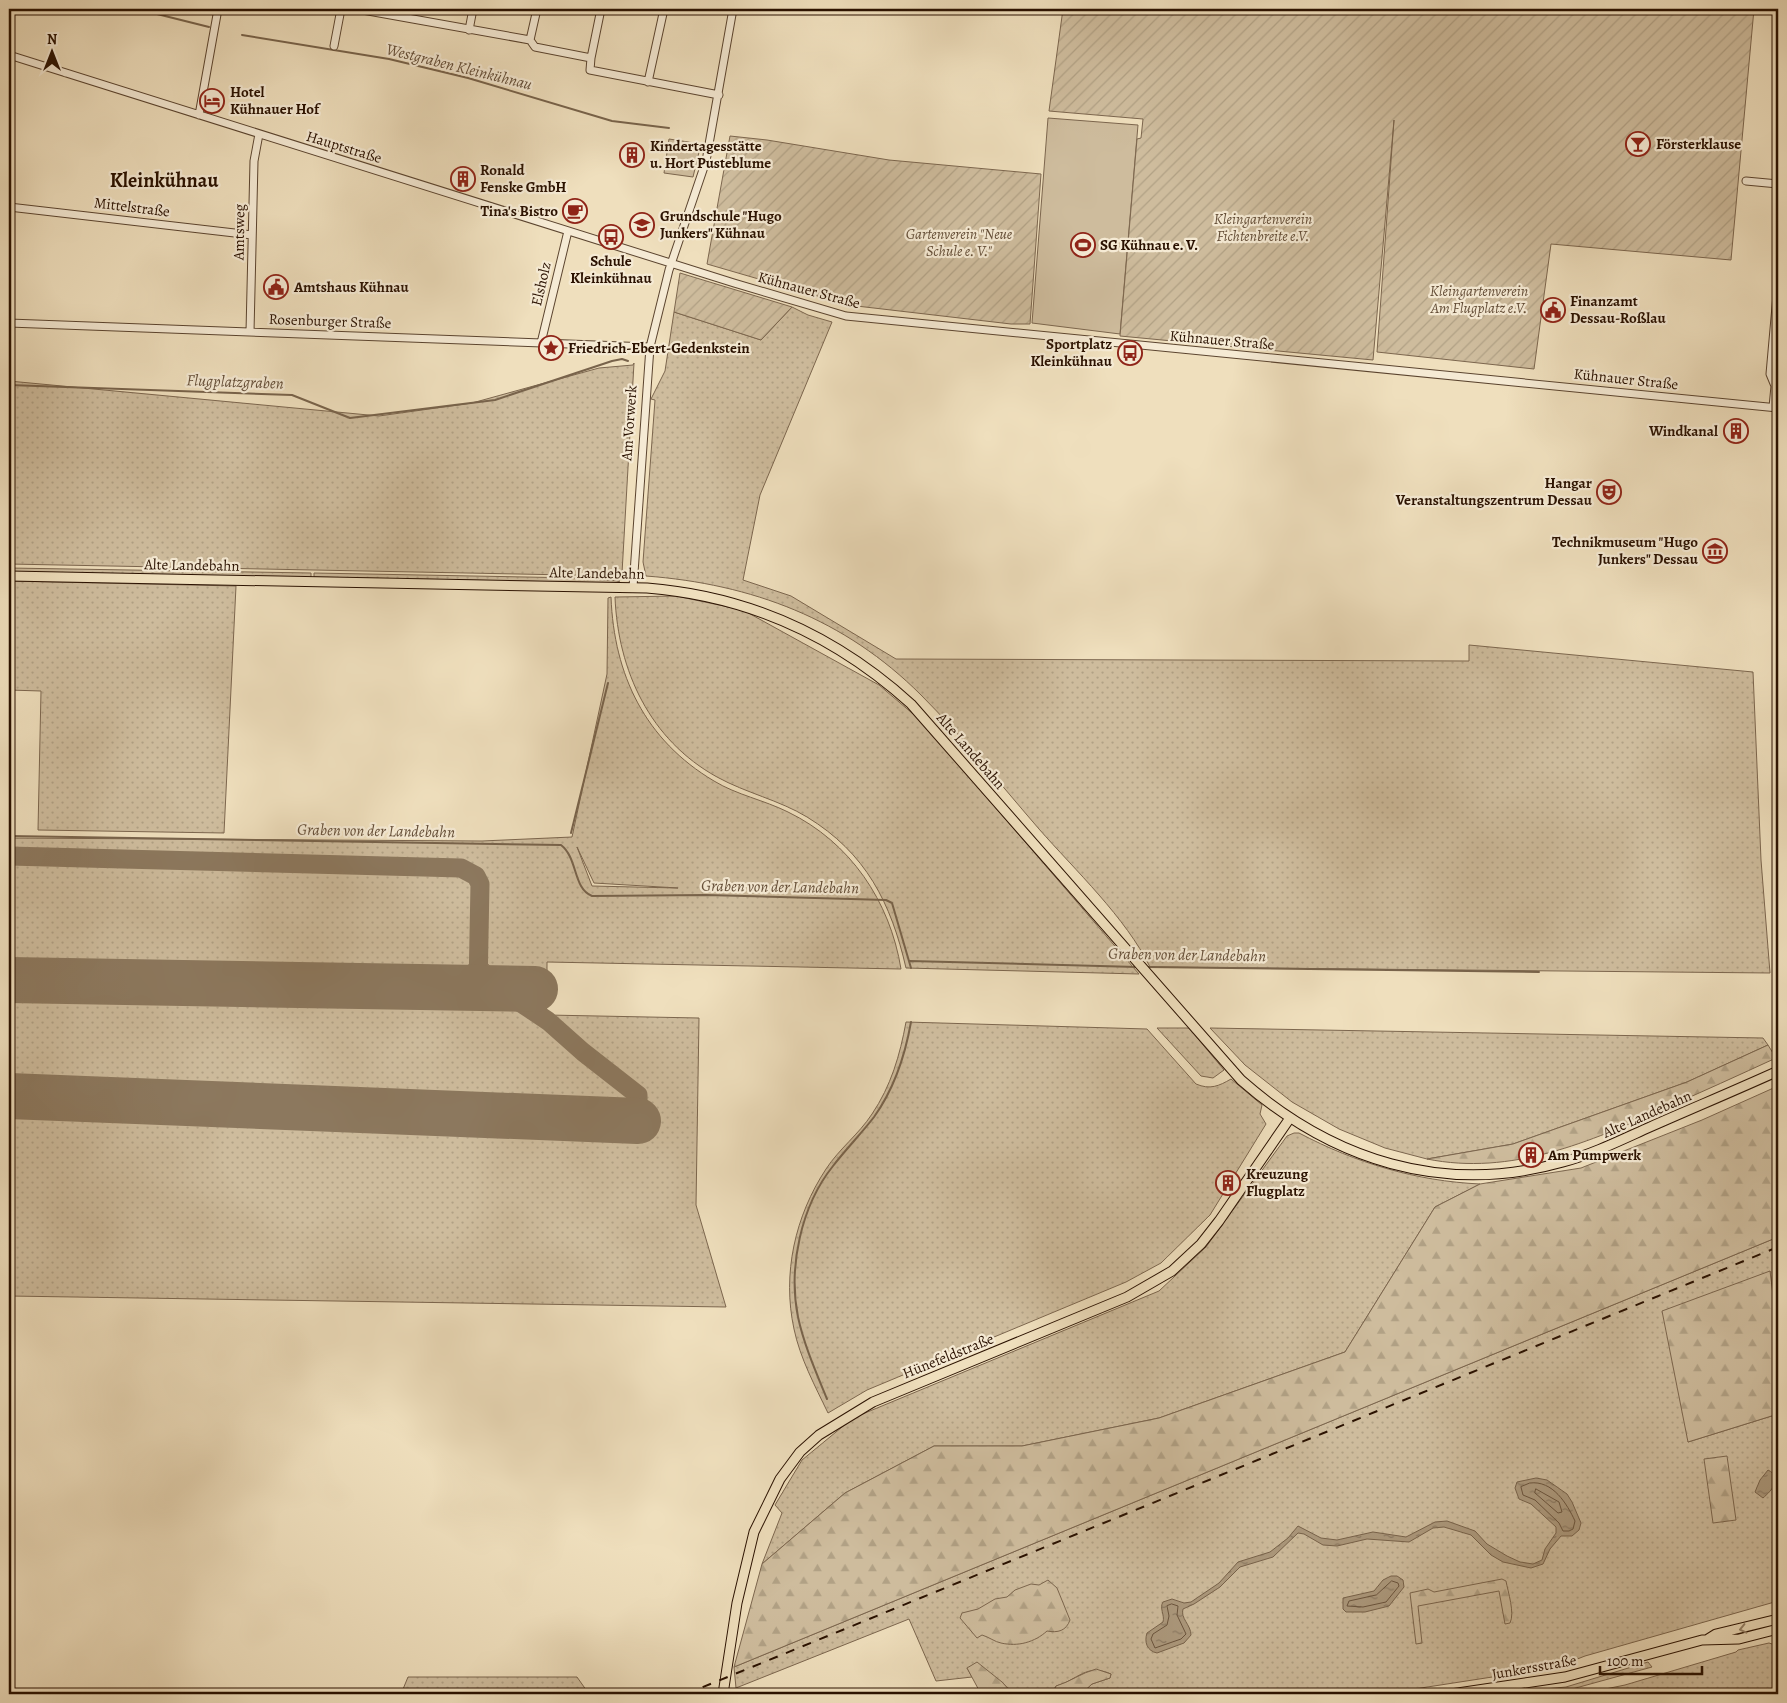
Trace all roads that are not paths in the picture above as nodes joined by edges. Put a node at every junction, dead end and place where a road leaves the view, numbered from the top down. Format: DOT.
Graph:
graph roads {
  1 [pos="218,9"];
  2 [pos="341,9"];
  3 [pos="357,9"];
  4 [pos="404,9"];
  5 [pos="473,9"];
  6 [pos="537,9"];
  7 [pos="600,9"];
  8 [pos="664,9"];
  9 [pos="734,9"];
  10 [pos="403,18"];
  11 [pos="469,30"];
  12 [pos="530,40"];
  13 [pos="334,46"];
  14 [pos="9,55"];
  15 [pos="591,58"];
  16 [pos="648,82"];
  17 [pos="719,95"];
  18 [pos="199,115"];
  19 [pos="260,134"];
  20 [pos="1746,181"];
  21 [pos="1778,184"];
  22 [pos="9,207"];
  23 [pos="568,231"];
  24 [pos="252,235"];
  25 [pos="671,264"];
  26 [pos="1778,284"];
  27 [pos="9,323"];
  28 [pos="250,332"];
  29 [pos="541,343"];
  30 [pos="650,347"];
  31 [pos="1777,384"];
  32 [pos="1775,408"];
  33 [pos="9,576"];
  34 [pos="633,588"];
  35 [pos="1778,1071"];
  36 [pos="1290,1118"];
  37 [pos="1778,1619"];
  38 [pos="1778,1629"];
  39 [pos="1708,1639"];
  40 [pos="723,1694"];
  41 [pos="1451,1694"];
  1 -- 18 [label="street"];
  2 -- 13 [label="street"];
  3 -- 10 [label="street"];
  4 -- 10 [label="street"];
  5 -- 11 [label="street"];
  6 -- 12 [label="street"];
  7 -- 15 [label="street"];
  8 -- 16 [label="street"];
  9 -- 17 [label="street, Am Vorwerk"];
  10 -- 11 [label="street"];
  11 -- 12 [label="street"];
  12 -- 15 [label="street"];
  14 -- 18 [label="street, Hauptstraße"];
  15 -- 16 [label="street"];
  16 -- 17 [label="street"];
  17 -- 25 [label="street, Am Vorwerk"];
  18 -- 19 [label="street, Hauptstraße"];
  19 -- 23 [label="street, Hauptstraße"];
  19 -- 24 [label="street, Amtsweg"];
  20 -- 21 [label="street"];
  22 -- 24 [label="street, Mittelstraße"];
  23 -- 25 [label="street, Hauptstraße"];
  23 -- 29 [label="street, Elsholz"];
  24 -- 28 [label="street, Amtsweg"];
  25 -- 30 [label="street, Am Vorwerk"];
  25 -- 32 [label="street, Kühnauer Straße"];
  26 -- 31 [label="street"];
  27 -- 28 [label="street, Rosenburger Straße"];
  28 -- 29 [label="street, Rosenburger Straße"];
  29 -- 30 [label="street, Rosenburger Straße"];
  30 -- 34 [label="street, Am Vorwerk"];
  31 -- 32 [label="street"];
  33 -- 34 [label="main road, Alte Landebahn"];
  34 -- 36 [label="main road, Alte Landebahn"];
  35 -- 36 [label="main road, Alte Landebahn"];
  36 -- 40 [label="main road, Hünefeldstraße"];
  37 -- 39 [label="main road, Junkersstraße, one-way"];
  38 -- 39 [label="main road, Junkersstraße"];
  39 -- 41 [label="main road, Junkersstraße"];
}
